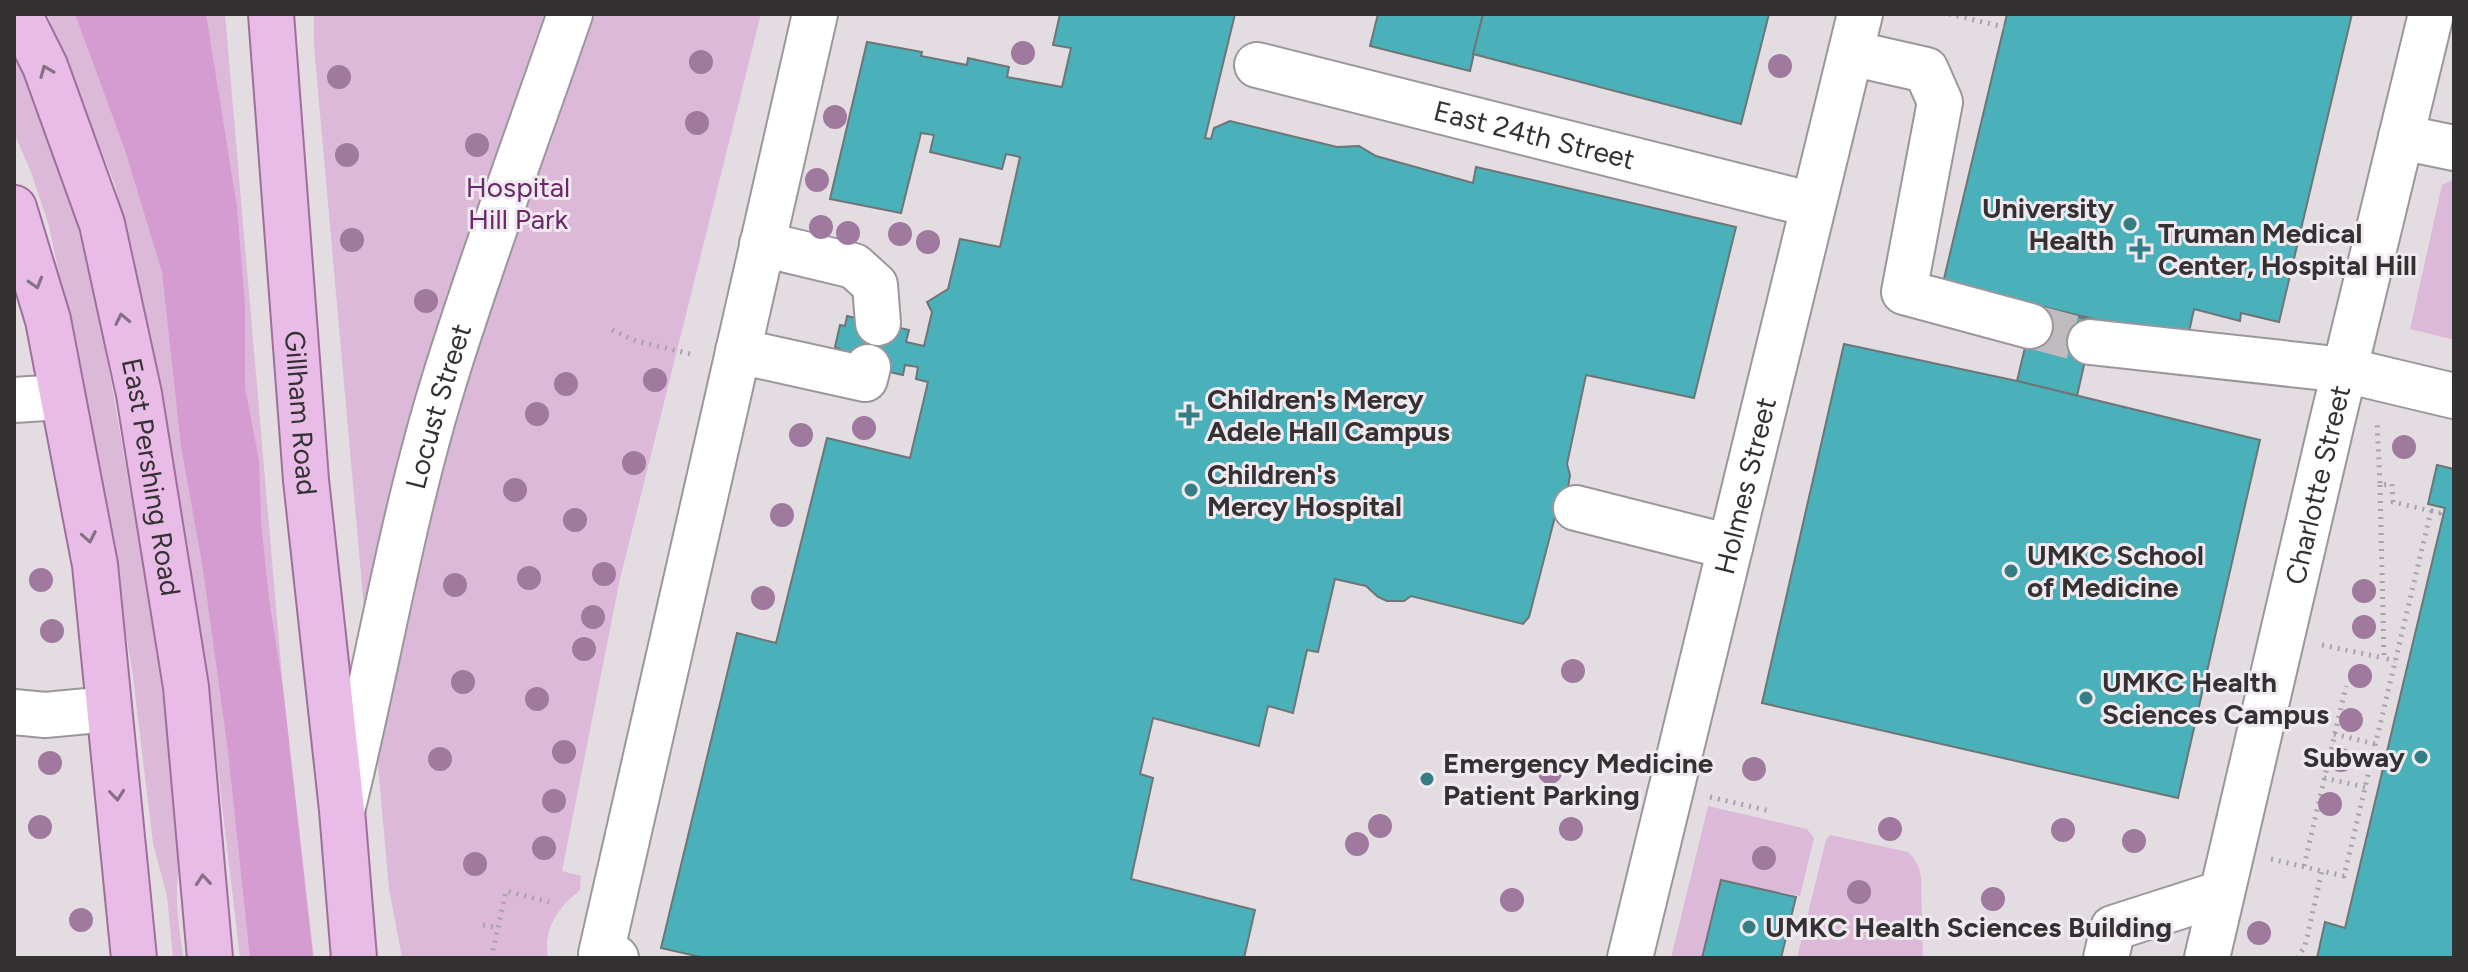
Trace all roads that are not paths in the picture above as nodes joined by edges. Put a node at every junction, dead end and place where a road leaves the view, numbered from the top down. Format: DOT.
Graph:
graph roads {
  1 [pos="19,14"];
  2 [pos="271,14"];
  3 [pos="570,14"];
  4 [pos="815,14"];
  5 [pos="2431,14"];
  6 [pos="1856,34"];
  7 [pos="1257,65"];
  8 [pos="2401,137"];
  9 [pos="2454,148"];
  10 [pos="1813,205"];
  11 [pos="14,208"];
  12 [pos="762,244"];
  13 [pos="878,323"];
  14 [pos="2030,326"];
  15 [pos="2090,342"];
  16 [pos="737,358"];
  17 [pos="868,367"];
  18 [pos="2345,370"];
  19 [pos="2454,396"];
  20 [pos="62,397"];
  21 [pos="14,400"];
  22 [pos="1576,508"];
  23 [pos="1730,547"];
  24 [pos="109,709"];
  25 [pos="14,712"];
  26 [pos="342,810"];
  27 [pos="2222,893"];
  28 [pos="134,958"];
  29 [pos="210,958"];
  30 [pos="354,958"];
  31 [pos="616,958"];
  32 [pos="1630,958"];
  33 [pos="2106,958"];
  34 [pos="2207,958"];
  29 -- 1 [label="main road, East Pershing Road, one-way"];
  2 -- 26 [label="main road, Gillham Road"];
  3 -- 26 [label="street, Locust Street"];
  4 -- 12 [label="street"];
  5 -- 8 [label="street, Charlotte Street"];
  6 -- 10 [label="street, Holmes Street"];
  6 -- 14 [label="street"];
  7 -- 10 [label="street, East 24th Street"];
  8 -- 9 [label="street"];
  8 -- 18 [label="street, Charlotte Street"];
  10 -- 23 [label="street, Holmes Street"];
  11 -- 20 [label="main road, one-way"];
  12 -- 13 [label="street"];
  12 -- 16 [label="street"];
  15 -- 18 [label="street"];
  16 -- 17 [label="street"];
  16 -- 31 [label="street"];
  18 -- 19 [label="street"];
  18 -- 27 [label="street, Charlotte Street"];
  20 -- 21 [label="street"];
  20 -- 24 [label="main road, one-way"];
  22 -- 23 [label="street"];
  23 -- 32 [label="street, Holmes Street"];
  24 -- 25 [label="street"];
  24 -- 28 [label="main road, one-way"];
  26 -- 30 [label="main road, Gillham Road"];
  27 -- 33 [label="street"];
  27 -- 34 [label="street, Charlotte Street"];
}
